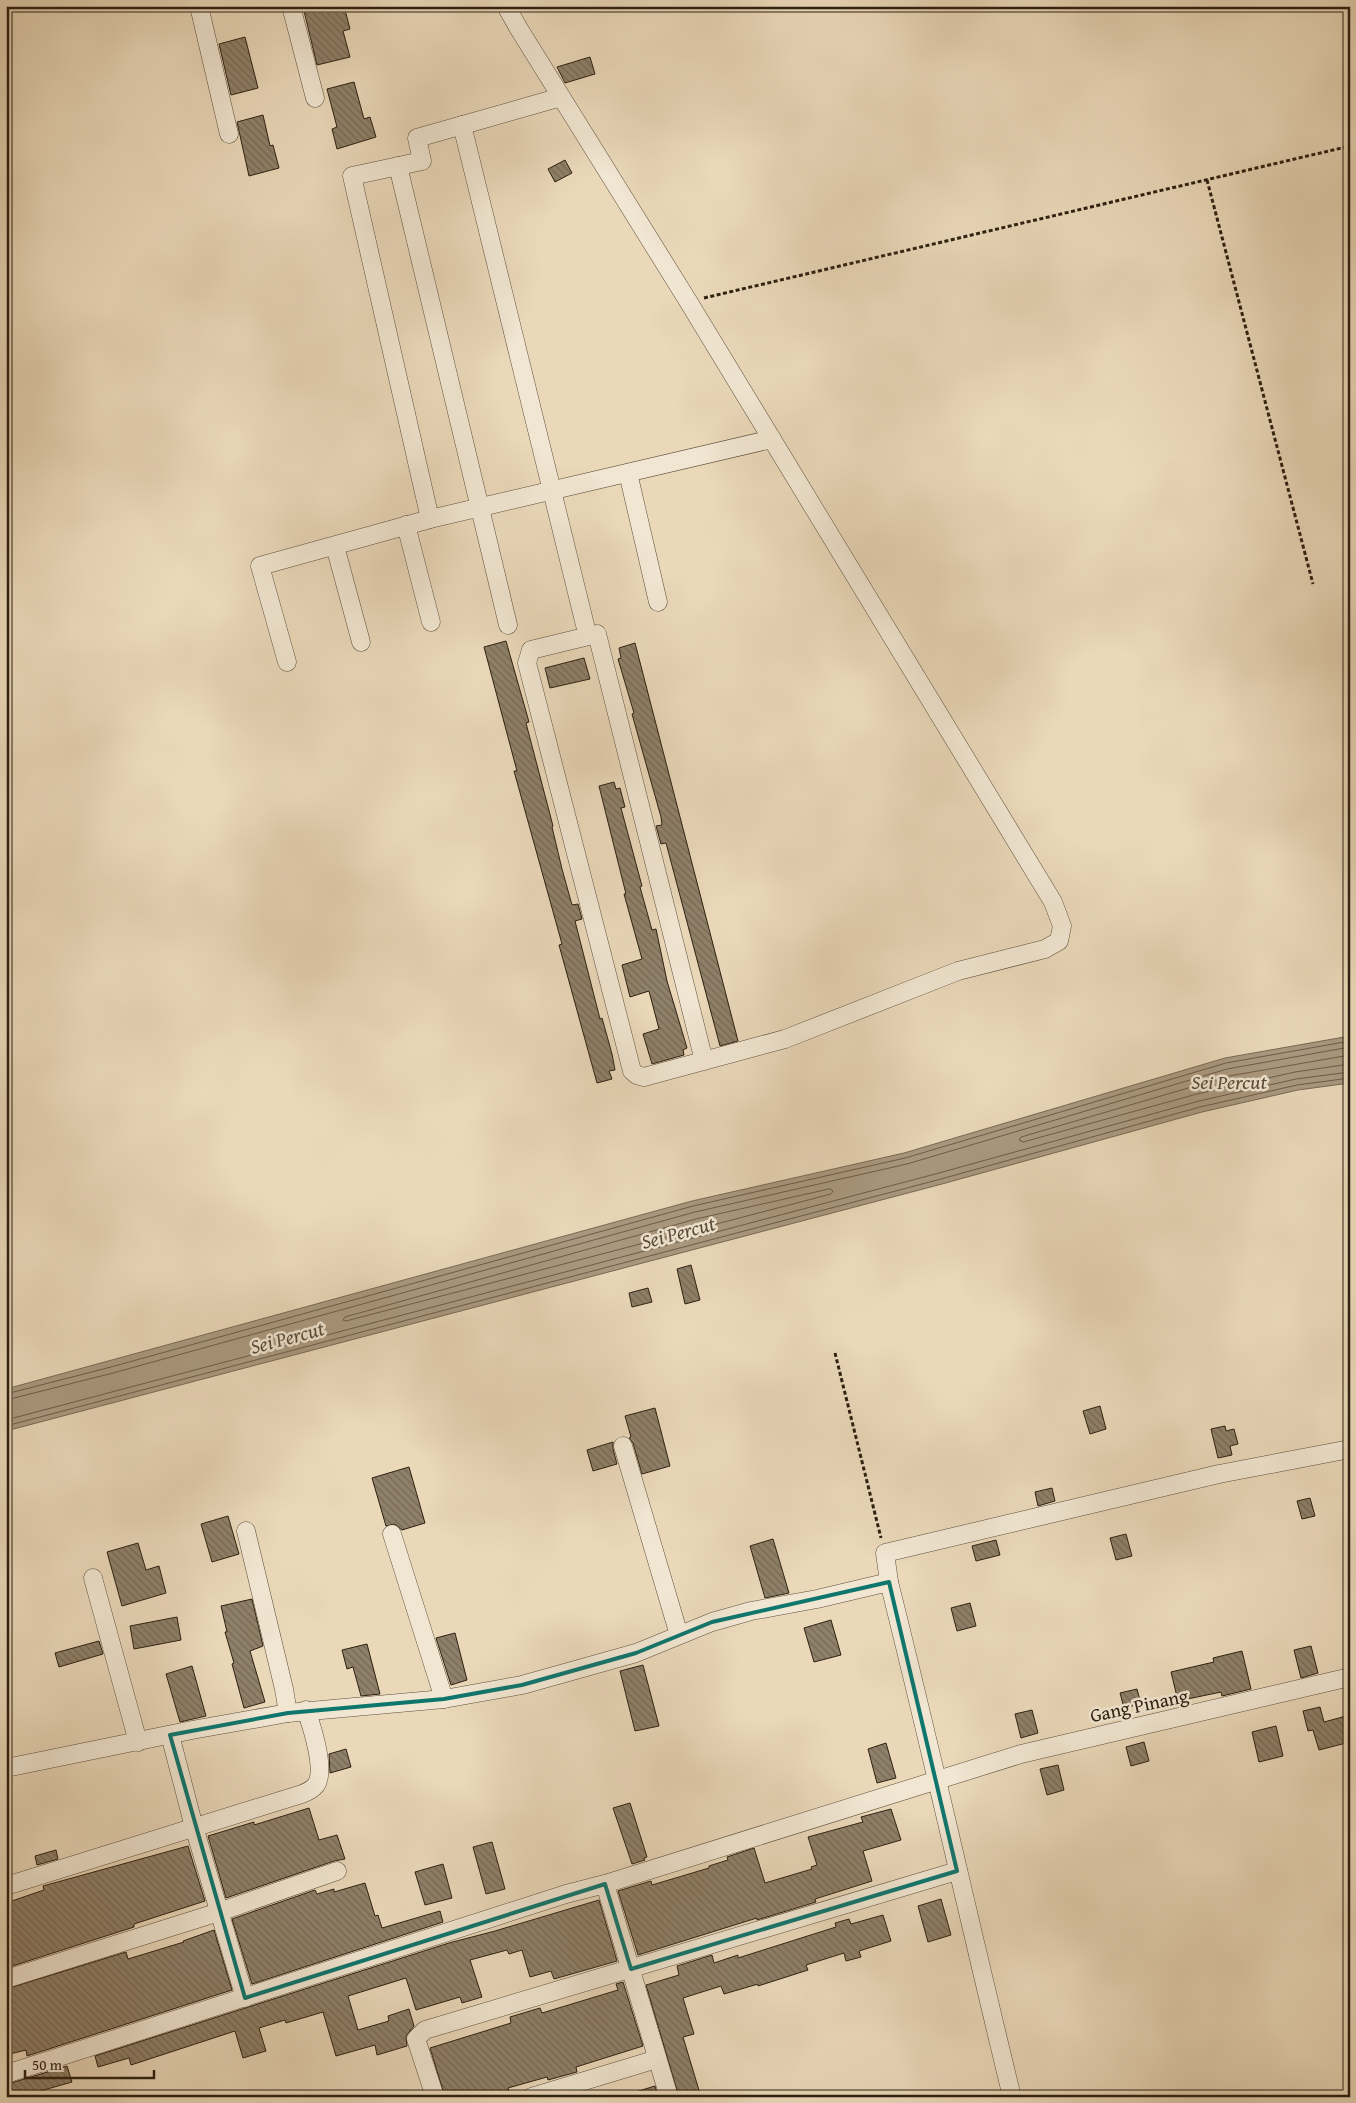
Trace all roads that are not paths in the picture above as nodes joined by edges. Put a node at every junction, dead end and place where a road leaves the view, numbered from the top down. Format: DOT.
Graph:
graph roads {
  1 [pos="198,6"];
  2 [pos="291,6"];
  3 [pos="506,6"];
  4 [pos="561,97"];
  5 [pos="316,98"];
  6 [pos="462,125"];
  7 [pos="229,134"];
  8 [pos="398,166"];
  9 [pos="772,439"];
  10 [pos="628,473"];
  11 [pos="552,491"];
  12 [pos="480,508"];
  13 [pos="430,519"];
  14 [pos="406,526"];
  15 [pos="334,546"];
  16 [pos="658,602"];
  17 [pos="431,622"];
  18 [pos="508,625"];
  19 [pos="585,625"];
  20 [pos="362,642"];
  21 [pos="287,662"];
  22 [pos="704,1061"];
  23 [pos="623,1446"];
  24 [pos="1350,1449"];
  25 [pos="246,1531"];
  26 [pos="392,1534"];
  27 [pos="93,1578"];
  28 [pos="890,1582"];
  29 [pos="679,1636"];
  30 [pos="1350,1677"];
  31 [pos="444,1699"];
  32 [pos="306,1710"];
  33 [pos="288,1713"];
  34 [pos="170,1735"];
  35 [pos="138,1742"];
  36 [pos="6,1768"];
  37 [pos="938,1779"];
  38 [pos="194,1827"];
  39 [pos="337,1870"];
  40 [pos="957,1871"];
  41 [pos="605,1884"];
  42 [pos="6,1886"];
  43 [pos="220,1912"];
  44 [pos="631,1969"];
  45 [pos="6,1979"];
  46 [pos="246,1998"];
  47 [pos="657,2059"];
  48 [pos="6,2074"];
  49 [pos="435,2097"];
  50 [pos="531,2097"];
  51 [pos="669,2097"];
  52 [pos="1012,2097"];
  1 -- 7 [label="street"];
  2 -- 5 [label="street"];
  3 -- 4 [label="street"];
  4 -- 6 [label="street"];
  4 -- 9 [label="street"];
  6 -- 8 [label="street"];
  6 -- 11 [label="street"];
  8 -- 12 [label="street"];
  8 -- 13 [label="street"];
  9 -- 10 [label="street"];
  9 -- 22 [label="street"];
  10 -- 11 [label="street"];
  10 -- 16 [label="street"];
  11 -- 12 [label="street"];
  11 -- 19 [label="street"];
  12 -- 13 [label="street"];
  12 -- 18 [label="street"];
  13 -- 14 [label="street"];
  14 -- 15 [label="street"];
  14 -- 17 [label="street"];
  15 -- 20 [label="street"];
  15 -- 21 [label="street"];
  22 -- 22 [label="street"];
  23 -- 29 [label="street"];
  24 -- 28 [label="street"];
  25 -- 33 [label="street"];
  26 -- 31 [label="street"];
  27 -- 35 [label="street"];
  28 -- 29 [label="street"];
  28 -- 37 [label="street"];
  29 -- 31 [label="street"];
  30 -- 37 [label="street, Gang Pinang"];
  31 -- 32 [label="street"];
  32 -- 33 [label="street"];
  32 -- 38 [label="street"];
  33 -- 34 [label="street"];
  34 -- 35 [label="street"];
  34 -- 38 [label="street"];
  35 -- 36 [label="street"];
  37 -- 40 [label="street"];
  37 -- 41 [label="street, Gang Pinang"];
  38 -- 42 [label="street"];
  38 -- 43 [label="street"];
  39 -- 43 [label="street"];
  40 -- 44 [label="street"];
  40 -- 52 [label="street"];
  41 -- 44 [label="street"];
  41 -- 46 [label="street, Gang Pinang"];
  43 -- 45 [label="street"];
  43 -- 46 [label="street"];
  44 -- 47 [label="street"];
  44 -- 49 [label="street"];
  46 -- 48 [label="street, Gang Pinang"];
  47 -- 50 [label="street"];
  47 -- 51 [label="street"];
}
